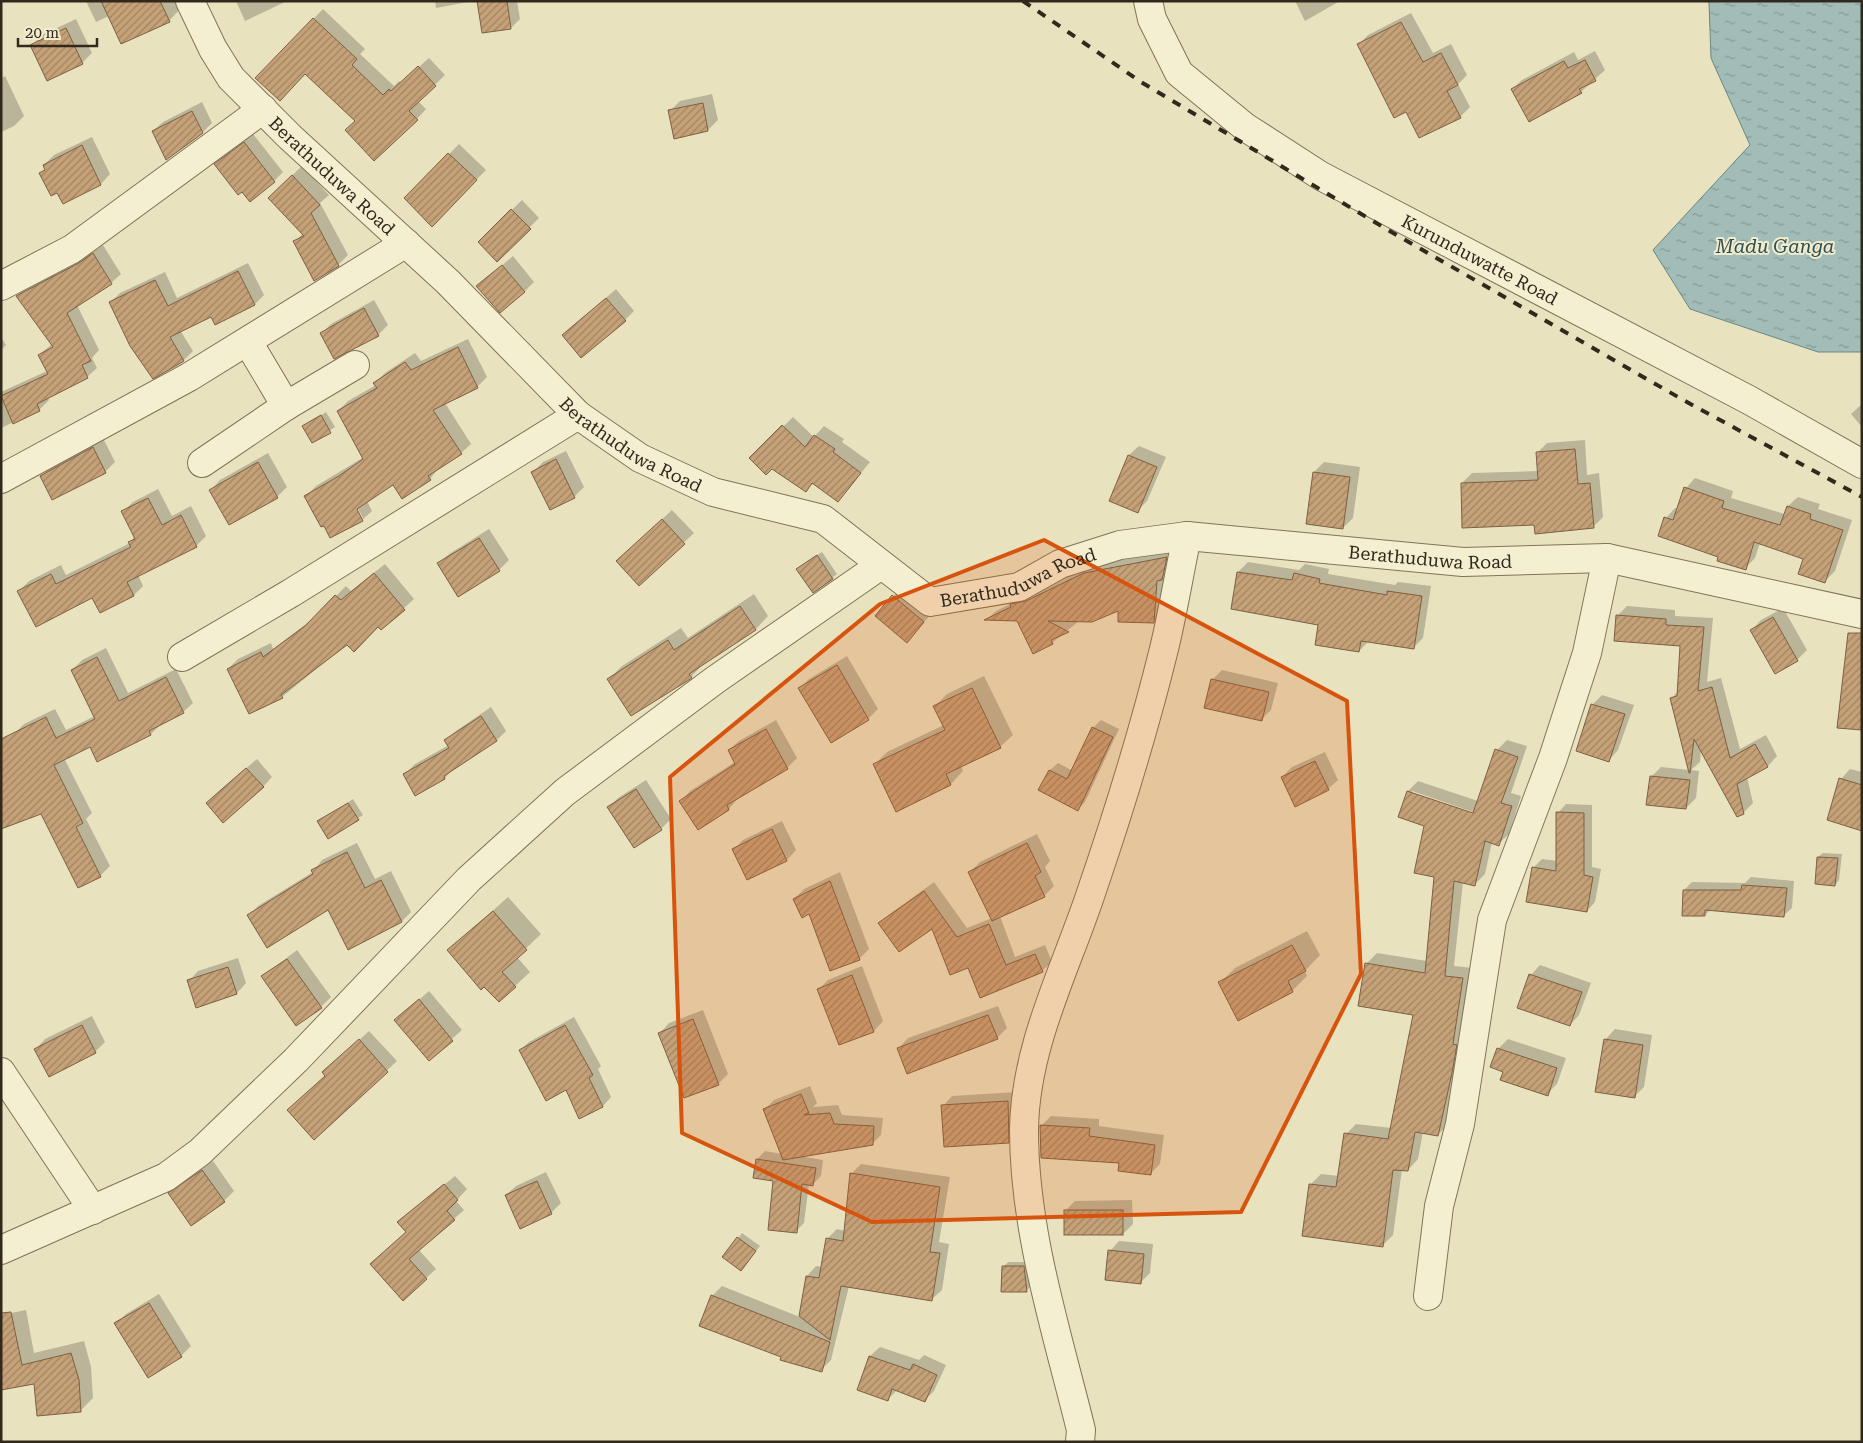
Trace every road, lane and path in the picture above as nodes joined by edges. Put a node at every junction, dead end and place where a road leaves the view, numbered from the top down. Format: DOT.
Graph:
graph roads {
  1 [pos="190,1"];
  2 [pos="1148,1"];
  3 [pos="262,109"];
  4 [pos="406,243"];
  5 [pos="1,286"];
  6 [pos="248,342"];
  7 [pos="355,365"];
  8 [pos="286,406"];
  9 [pos="578,415"];
  10 [pos="202,462"];
  11 [pos="1862,464"];
  12 [pos="1,479"];
  13 [pos="1187,536"];
  14 [pos="1607,558"];
  15 [pos="882,565"];
  16 [pos="1862,614"];
  17 [pos="182,657"];
  18 [pos="1,1072"];
  19 [pos="93,1210"];
  20 [pos="1,1250"];
  21 [pos="1428,1296"];
  22 [pos="1080,1442"];
  1 -- 3 [label="street, Berathuduwa Road"];
  2 -- 11 [label="street, Kurunduwatte Road"];
  3 -- 4 [label="street, Berathuduwa Road"];
  3 -- 5 [label="street"];
  4 -- 6 [label="street"];
  4 -- 9 [label="street, Berathuduwa Road"];
  6 -- 8 [label="street"];
  6 -- 12 [label="street"];
  7 -- 8 [label="street"];
  8 -- 10 [label="street"];
  9 -- 15 [label="street, Berathuduwa Road"];
  9 -- 17 [label="street"];
  13 -- 14 [label="street, Berathuduwa Road"];
  13 -- 15 [label="street, Berathuduwa Road"];
  13 -- 22 [label="street"];
  14 -- 16 [label="street, Berathuduwa Road"];
  14 -- 21 [label="street"];
  15 -- 19 [label="street"];
  18 -- 19 [label="street"];
  19 -- 20 [label="street"];
}
